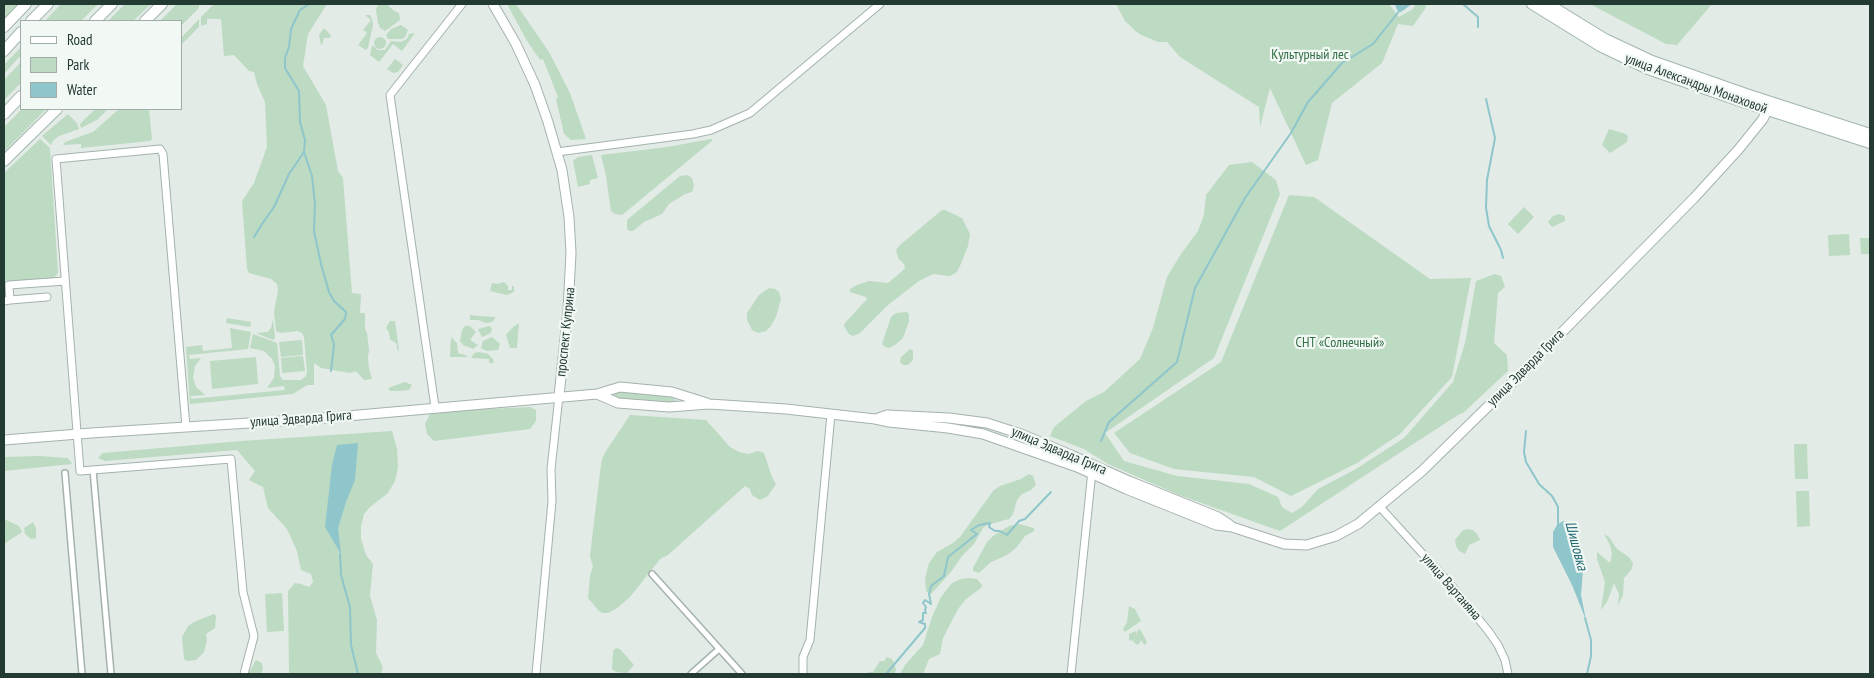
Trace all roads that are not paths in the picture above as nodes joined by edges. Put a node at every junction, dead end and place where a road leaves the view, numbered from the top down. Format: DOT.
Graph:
graph roads {
  1 [pos="26,4"];
  2 [pos="48,4"];
  3 [pos="112,4"];
  4 [pos="162,4"];
  5 [pos="462,4"];
  6 [pos="493,4"];
  7 [pos="880,4"];
  8 [pos="1532,4"];
  9 [pos="1548,4"];
  10 [pos="33,20"];
  11 [pos="96,20"];
  12 [pos="146,20"];
  13 [pos="4,27"];
  14 [pos="20,33"];
  15 [pos="4,51"];
  16 [pos="20,97"];
  17 [pos="1769,106"];
  18 [pos="55,110"];
  19 [pos="4,114"];
  20 [pos="1870,134"];
  21 [pos="1870,143"];
  22 [pos="557,152"];
  23 [pos="4,161"];
  24 [pos="65,280"];
  25 [pos="47,297"];
  26 [pos="7,301"];
  27 [pos="597,394"];
  28 [pos="559,396"];
  29 [pos="709,404"];
  30 [pos="434,407"];
  31 [pos="831,414"];
  32 [pos="186,426"];
  33 [pos="78,434"];
  34 [pos="4,440"];
  35 [pos="1092,469"];
  36 [pos="93,470"];
  37 [pos="65,473"];
  38 [pos="1380,507"];
  39 [pos="652,574"];
  40 [pos="719,649"];
  41 [pos="82,674"];
  42 [pos="111,674"];
  43 [pos="244,674"];
  44 [pos="536,674"];
  45 [pos="691,674"];
  46 [pos="742,674"];
  47 [pos="803,674"];
  48 [pos="1071,674"];
  49 [pos="1508,674"];
  1 -- 13 [label="main road"];
  2 -- 10 [label="main road"];
  3 -- 11 [label="main road"];
  4 -- 12 [label="main road"];
  5 -- 30 [label="street"];
  6 -- 22 [label="street, проспект Куприна"];
  7 -- 22 [label="street"];
  8 -- 17 [label="main road, улица Александры Монаховой"];
  9 -- 17 [label="main road, улица Александры Монаховой"];
  14 -- 15 [label="main road"];
  16 -- 19 [label="main road"];
  17 -- 20 [label="main road, улица Александры Монаховой"];
  17 -- 21 [label="main road, улица Александры Монаховой"];
  17 -- 38 [label="street, улица Эдварда Грига"];
  18 -- 23 [label="main road"];
  22 -- 28 [label="street, проспект Куприна"];
  24 -- 26 [label="street"];
  24 -- 32 [label="street"];
  24 -- 33 [label="street"];
  25 -- 26 [label="street"];
  27 -- 28 [label="street, улица Эдварда Грига"];
  27 -- 29 [label="street, улица Эдварда Грига"];
  27 -- 29 [label="street, улица Эдварда Грига"];
  28 -- 30 [label="street, улица Эдварда Грига"];
  28 -- 44 [label="street, проспект Куприна"];
  29 -- 31 [label="street, улица Эдварда Грига"];
  30 -- 32 [label="street, улица Эдварда Грига"];
  31 -- 35 [label="street, улица Эдварда Грига"];
  31 -- 47 [label="street"];
  32 -- 33 [label="street, улица Эдварда Грига"];
  33 -- 34 [label="street, улица Эдварда Грига"];
  33 -- 36 [label="street"];
  35 -- 38 [label="street, улица Эдварда Грига"];
  35 -- 48 [label="street"];
  36 -- 42 [label="street"];
  36 -- 43 [label="street"];
  37 -- 41 [label="street"];
  38 -- 49 [label="street, улица Вартаняна"];
  39 -- 40 [label="street"];
  40 -- 45 [label="street"];
  40 -- 46 [label="street"];
}
